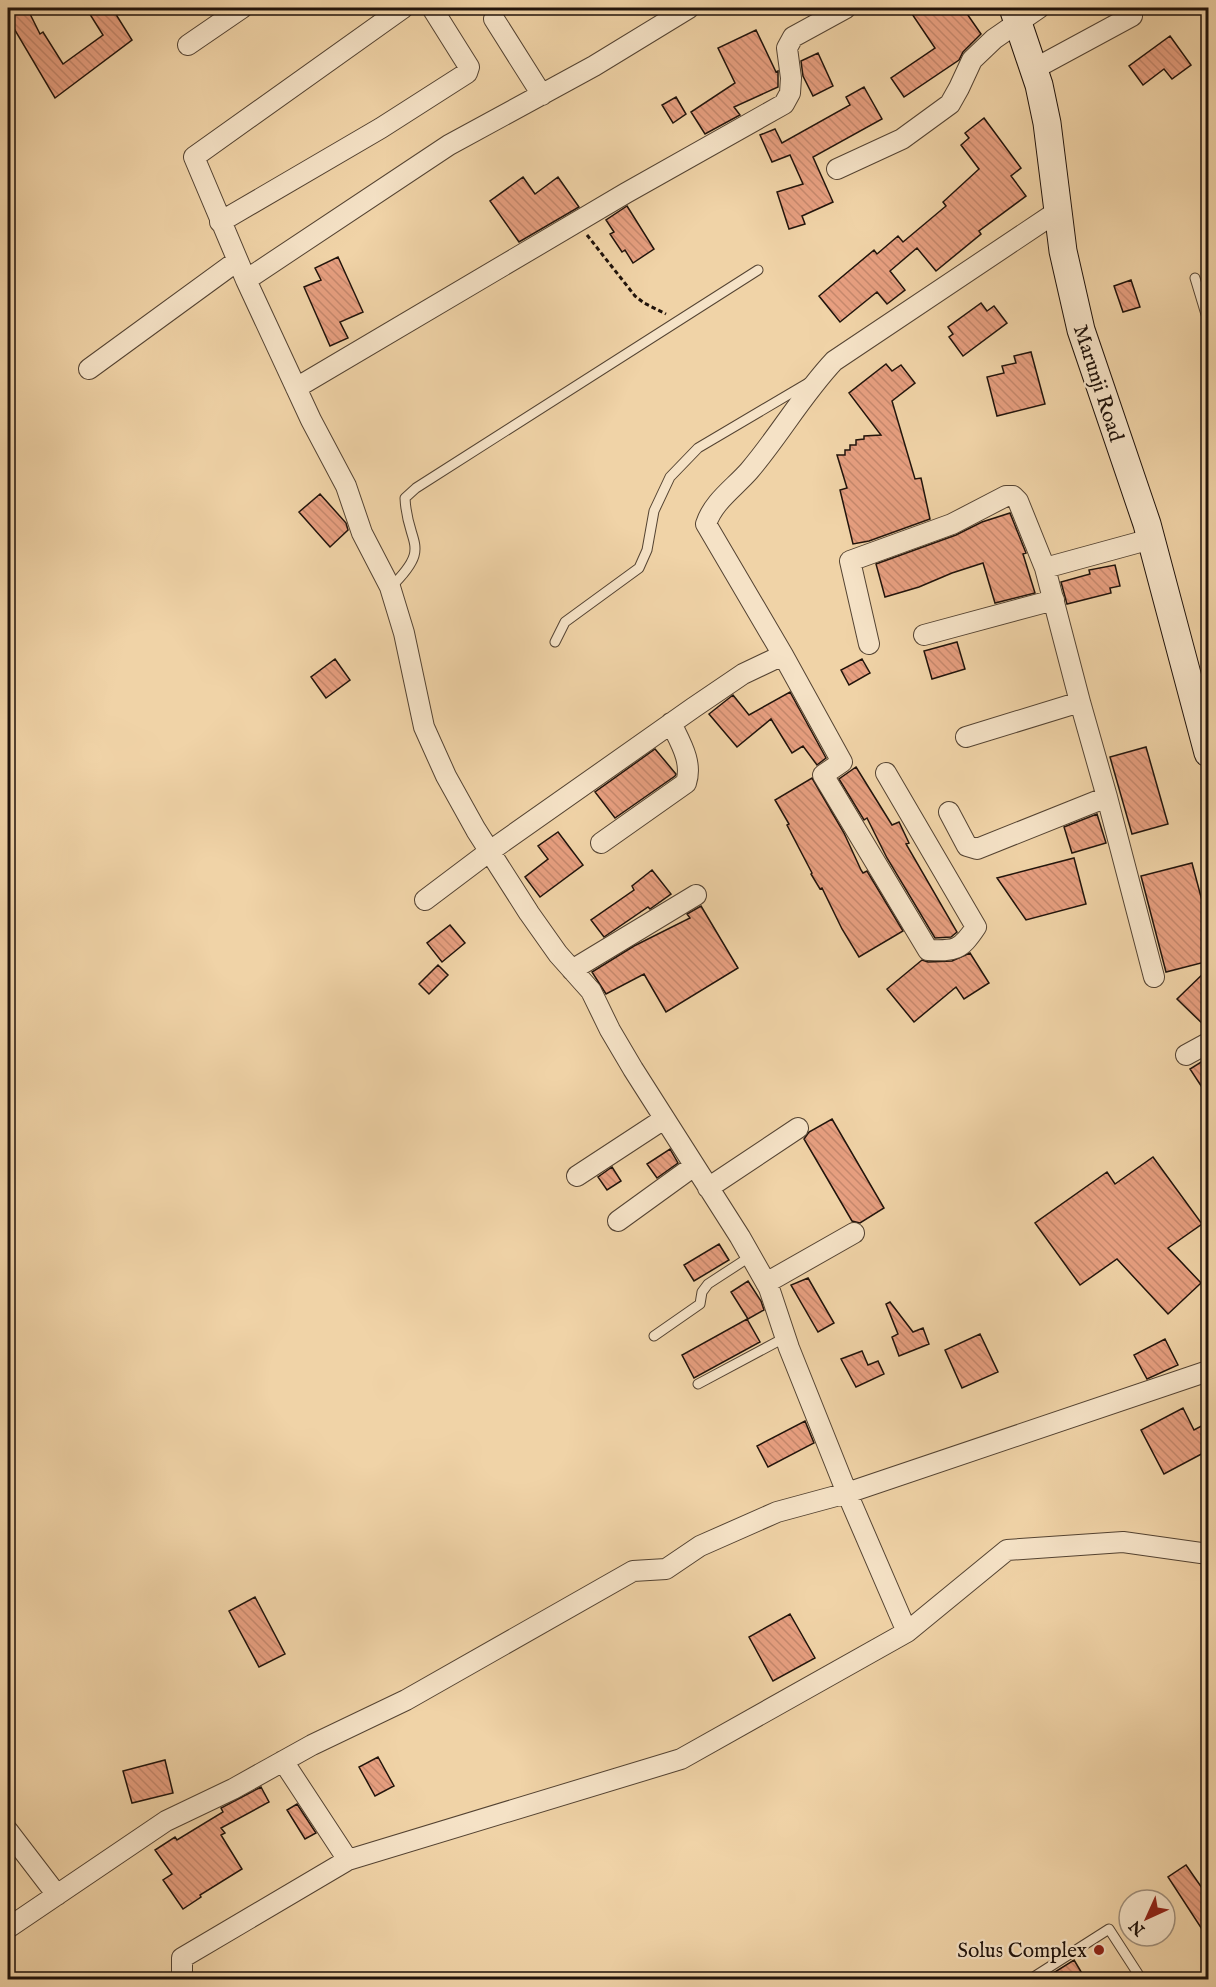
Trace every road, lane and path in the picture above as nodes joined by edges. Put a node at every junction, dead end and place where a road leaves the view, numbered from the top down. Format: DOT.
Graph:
graph roads {
  1 [pos="242,8"];
  2 [pos="403,8"];
  3 [pos="432,8"];
  4 [pos="688,8"];
  5 [pos="846,8"];
  6 [pos="1023,12"];
  7 [pos="1132,16"];
  8 [pos="494,19"];
  9 [pos="188,45"];
  10 [pos="1034,69"];
  11 [pos="542,95"];
  12 [pos="837,169"];
  13 [pos="1058,211"];
  14 [pos="220,222"];
  15 [pos="577,222"];
  16 [pos="237,261"];
  17 [pos="758,270"];
  18 [pos="1195,278"];
  19 [pos="246,280"];
  20 [pos="678,321"];
  21 [pos="1209,321"];
  22 [pos="89,369"];
  23 [pos="820,376"];
  24 [pos="296,388"];
  25 [pos="1151,540"];
  26 [pos="1045,568"];
  27 [pos="390,588"];
  28 [pos="1054,600"];
  29 [pos="924,635"];
  30 [pos="555,642"];
  31 [pos="868,644"];
  32 [pos="783,655"];
  33 [pos="1080,702"];
  34 [pos="671,723"];
  35 [pos="966,737"];
  36 [pos="1209,753"];
  37 [pos="886,773"];
  38 [pos="1107,797"];
  39 [pos="949,812"];
  40 [pos="601,843"];
  41 [pos="490,851"];
  42 [pos="696,895"];
  43 [pos="425,900"];
  44 [pos="572,970"];
  45 [pos="1154,977"];
  46 [pos="1209,1043"];
  47 [pos="1186,1055"];
  48 [pos="664,1119"];
  49 [pos="798,1128"];
  50 [pos="694,1166"];
  51 [pos="577,1176"];
  52 [pos="708,1188"];
  53 [pos="618,1221"];
  54 [pos="854,1233"];
  55 [pos="751,1256"];
  56 [pos="766,1283"];
  57 [pos="654,1336"];
  58 [pos="786,1337"];
  59 [pos="1209,1371"];
  60 [pos="698,1384"];
  61 [pos="847,1493"];
  62 [pos="1209,1554"];
  63 [pos="907,1632"];
  64 [pos="283,1761"];
  65 [pos="8,1832"];
  66 [pos="348,1860"];
  67 [pos="57,1895"];
  68 [pos="8,1928"];
  69 [pos="182,1980"];
  70 [pos="1029,1980"];
  71 [pos="1142,1980"];
  1 -- 9 [label="street"];
  2 -- 14 [label="street"];
  3 -- 14 [label="street"];
  4 -- 11 [label="street"];
  5 -- 15 [label="street"];
  6 -- 10 [label="street, Marunji Road"];
  6 -- 12 [label="street"];
  7 -- 10 [label="street"];
  8 -- 11 [label="street"];
  10 -- 13 [label="street, Marunji Road"];
  11 -- 19 [label="street"];
  13 -- 23 [label="street"];
  13 -- 25 [label="street, Marunji Road"];
  14 -- 16 [label="street"];
  15 -- 20 [label="path"];
  15 -- 24 [label="street"];
  16 -- 19 [label="street"];
  16 -- 22 [label="street"];
  17 -- 20 [label="lane"];
  18 -- 21 [label="lane"];
  19 -- 24 [label="street"];
  20 -- 27 [label="lane"];
  23 -- 30 [label="lane"];
  23 -- 32 [label="street"];
  24 -- 27 [label="street"];
  25 -- 26 [label="street"];
  25 -- 36 [label="street, Marunji Road"];
  26 -- 28 [label="street"];
  26 -- 31 [label="street"];
  27 -- 41 [label="street"];
  28 -- 29 [label="street"];
  28 -- 33 [label="street"];
  32 -- 34 [label="street"];
  32 -- 37 [label="street"];
  33 -- 35 [label="street"];
  33 -- 38 [label="street"];
  34 -- 40 [label="street"];
  34 -- 41 [label="street"];
  38 -- 39 [label="street"];
  38 -- 45 [label="street"];
  41 -- 43 [label="street"];
  41 -- 44 [label="street"];
  42 -- 44 [label="street"];
  44 -- 48 [label="street"];
  46 -- 47 [label="street"];
  48 -- 50 [label="street"];
  48 -- 51 [label="street"];
  49 -- 52 [label="street"];
  50 -- 52 [label="street"];
  50 -- 53 [label="street"];
  52 -- 55 [label="street"];
  54 -- 56 [label="street"];
  55 -- 56 [label="street"];
  55 -- 57 [label="lane"];
  56 -- 58 [label="street"];
  58 -- 60 [label="lane"];
  58 -- 61 [label="street"];
  59 -- 61 [label="street"];
  61 -- 63 [label="street"];
  61 -- 64 [label="street"];
  62 -- 63 [label="street"];
  63 -- 66 [label="street"];
  64 -- 66 [label="street"];
  64 -- 67 [label="street"];
  65 -- 67 [label="street"];
  66 -- 69 [label="street"];
  67 -- 68 [label="street"];
  70 -- 71 [label="lane"];
}
